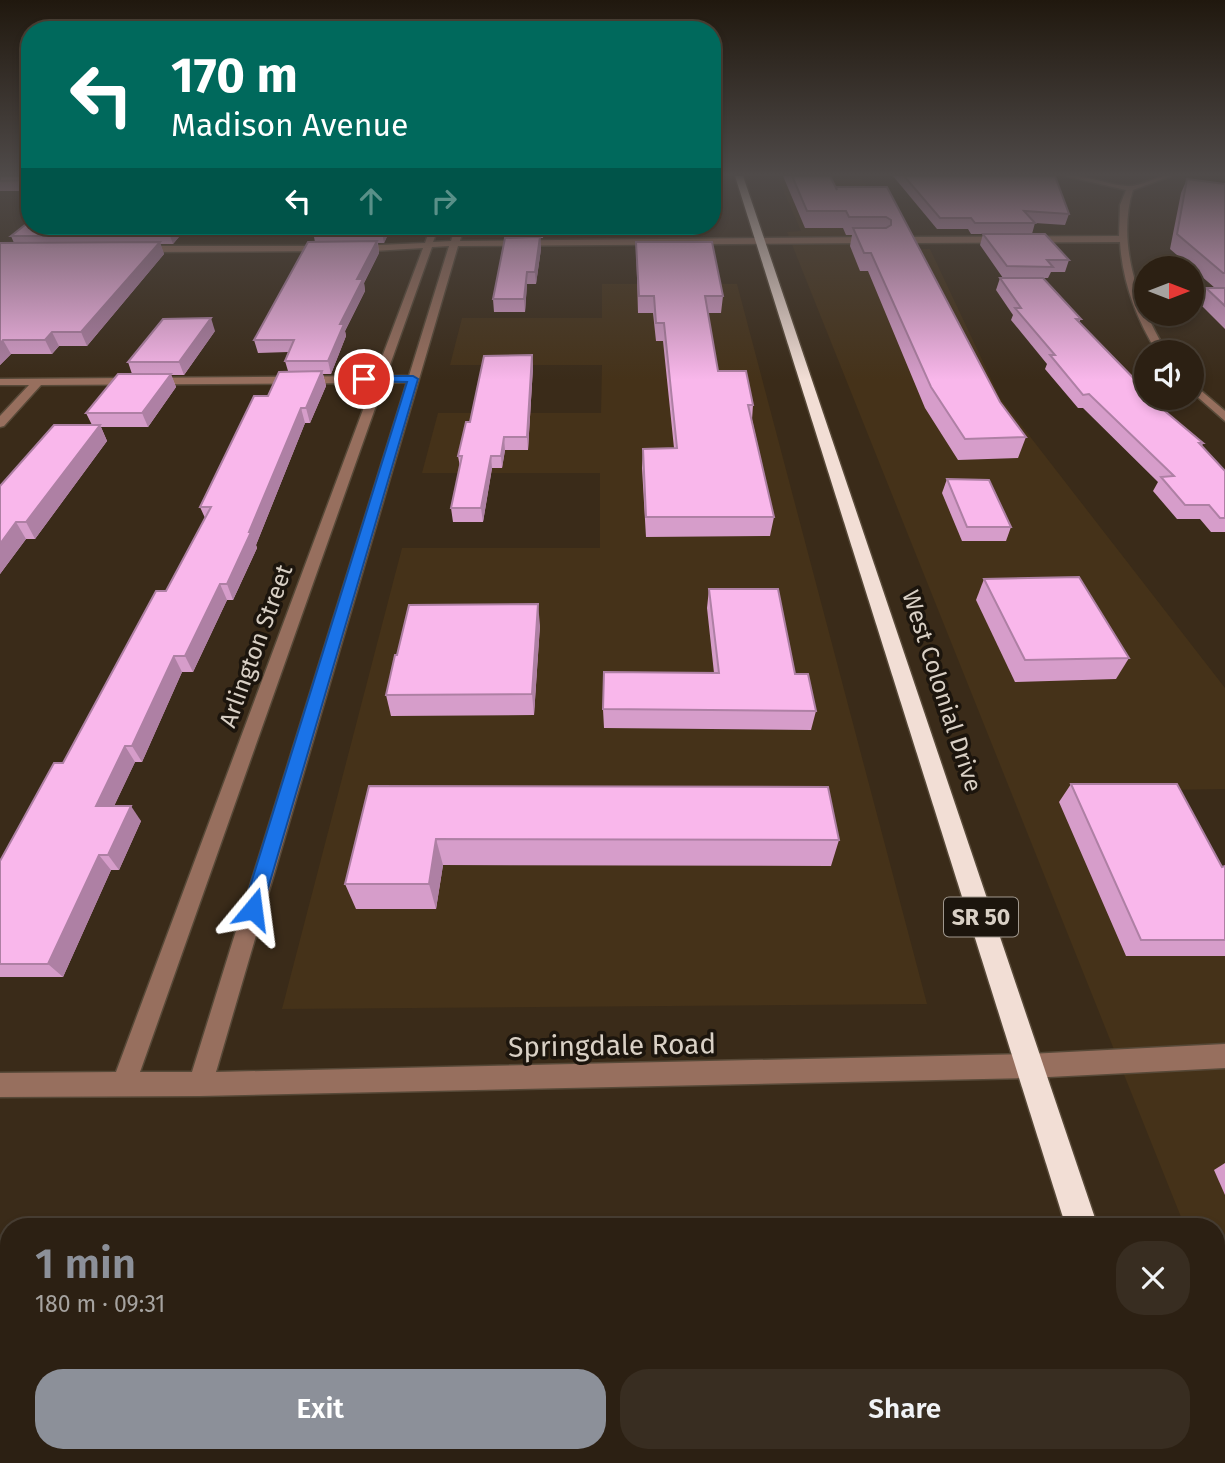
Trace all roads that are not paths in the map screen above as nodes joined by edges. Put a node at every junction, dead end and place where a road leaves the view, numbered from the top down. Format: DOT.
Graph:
graph roads {
  1 [pos="450,244"];
  2 [pos="454,244"];
  3 [pos="761,244"];
  4 [pos="1126,244"];
  5 [pos="428,246"];
  6 [pos="125,249"];
  7 [pos="1153,340"];
  8 [pos="379,379"];
  9 [pos="413,379"];
  10 [pos="0,382"];
  11 [pos="38,382"];
  12 [pos="1204,397"];
  13 [pos="1225,417"];
  14 [pos="0,423"];
  15 [pos="1225,1056"];
  16 [pos="1029,1066"];
  17 [pos="124,1083"];
  18 [pos="200,1084"];
  19 [pos="0,1085"];
  20 [pos="1079,1218"];
  1 -- 5 [label="street"];
  2 -- 9 [label="street"];
  3 -- 16 [label="highway, West Colonial Drive / SR 50"];
  4 -- 7 [label="street"];
  5 -- 6 [label="street"];
  5 -- 8 [label="street, Arlington Street"];
  8 -- 9 [label="street"];
  8 -- 11 [label="street"];
  8 -- 17 [label="street, Arlington Street"];
  9 -- 18 [label="street"];
  10 -- 11 [label="street"];
  11 -- 14 [label="street"];
  12 -- 13 [label="street"];
  15 -- 16 [label="street, Springdale Road"];
  16 -- 18 [label="street, Springdale Road"];
  16 -- 20 [label="highway, West Colonial Drive / SR 50"];
  17 -- 18 [label="street, Springdale Road"];
  17 -- 19 [label="street, Springdale Road"];
}
